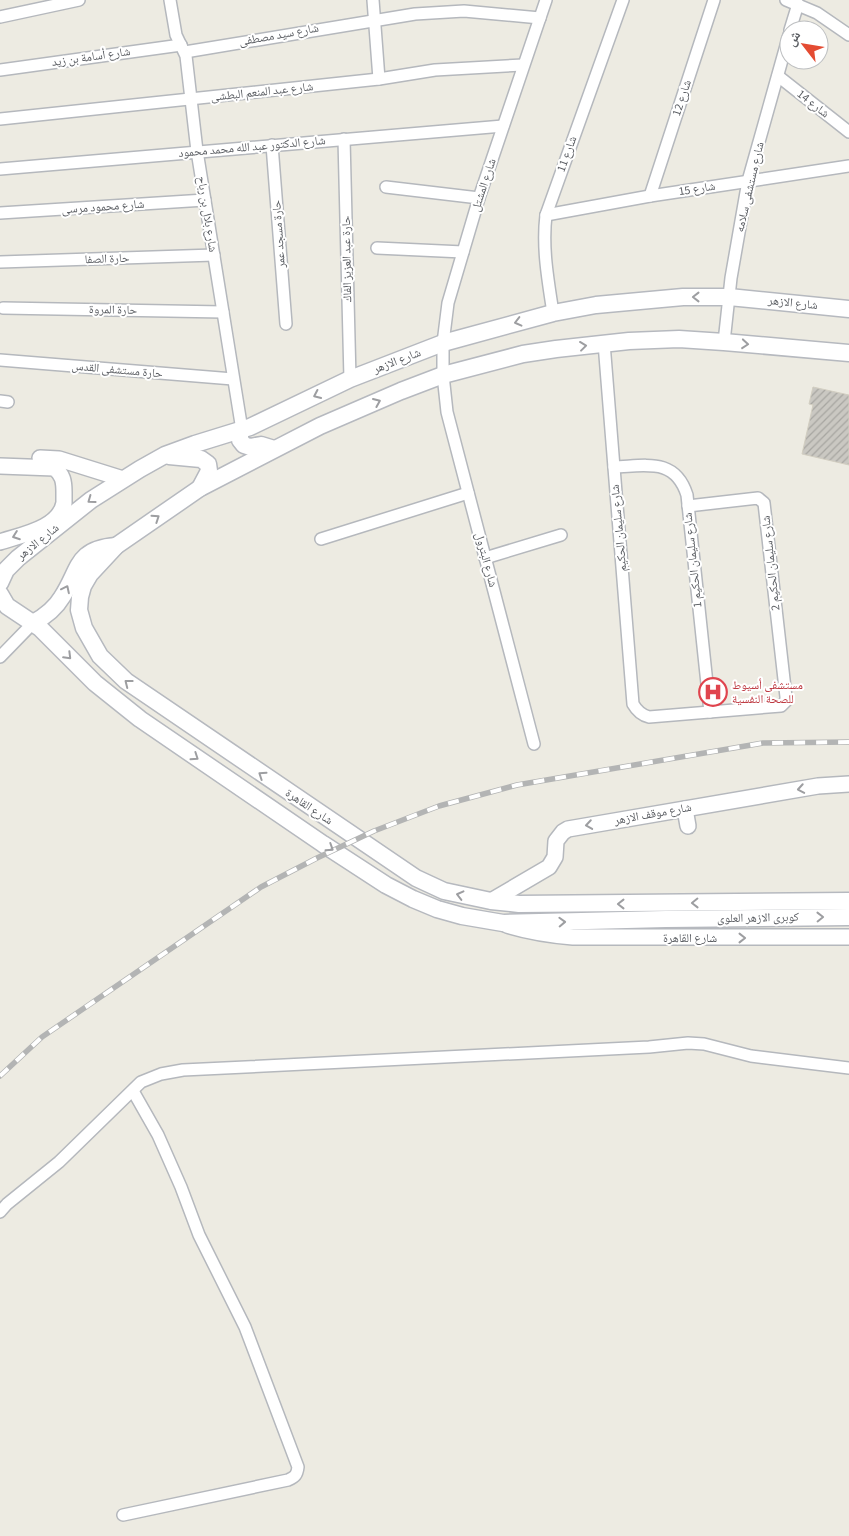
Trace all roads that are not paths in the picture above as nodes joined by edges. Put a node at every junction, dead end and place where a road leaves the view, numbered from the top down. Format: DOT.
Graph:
graph roads {
  1 [pos="79,0"];
  2 [pos="173,0"];
  3 [pos="373,0"];
  4 [pos="546,0"];
  5 [pos="623,0"];
  6 [pos="714,0"];
  7 [pos="786,0"];
  8 [pos="798,4"];
  9 [pos="0,17"];
  10 [pos="540,18"];
  11 [pos="374,19"];
  12 [pos="793,20"];
  13 [pos="849,35"];
  14 [pos="183,48"];
  15 [pos="524,65"];
  16 [pos="0,70"];
  17 [pos="780,70"];
  18 [pos="778,76"];
  19 [pos="379,79"];
  20 [pos="191,100"];
  21 [pos="0,119"];
  22 [pos="503,126"];
  23 [pos="849,132"];
  24 [pos="344,139"];
  25 [pos="272,145"];
  26 [pos="197,151"];
  27 [pos="849,166"];
  28 [pos="0,168"];
  29 [pos="748,181"];
  30 [pos="386,187"];
  31 [pos="650,196"];
  32 [pos="479,198"];
  33 [pos="205,200"];
  34 [pos="0,213"];
  35 [pos="546,214"];
  36 [pos="377,248"];
  37 [pos="463,252"];
  38 [pos="214,255"];
  39 [pos="0,262"];
  40 [pos="729,297"];
  41 [pos="3,308"];
  42 [pos="849,309"];
  43 [pos="223,312"];
  44 [pos="553,313"];
  45 [pos="286,324"];
  46 [pos="724,342"];
  47 [pos="443,343"];
  48 [pos="604,343"];
  49 [pos="849,353"];
  50 [pos="0,360"];
  51 [pos="443,375"];
  52 [pos="350,379"];
  53 [pos="233,380"];
  54 [pos="242,430"];
  55 [pos="274,449"];
  56 [pos="165,456"];
  57 [pos="0,458"];
  58 [pos="0,466"];
  59 [pos="614,466"];
  60 [pos="123,479"];
  61 [pos="200,488"];
  62 [pos="468,492"];
  63 [pos="688,506"];
  64 [pos="561,535"];
  65 [pos="321,539"];
  66 [pos="0,542"];
  67 [pos="116,546"];
  68 [pos="485,558"];
  69 [pos="1,590"];
  70 [pos="32,623"];
  71 [pos="0,657"];
  72 [pos="710,712"];
  73 [pos="534,744"];
  74 [pos="849,784"];
  75 [pos="685,809"];
  76 [pos="688,826"];
  77 [pos="491,901"];
  78 [pos="849,901"];
  79 [pos="668,911"];
  80 [pos="849,917"];
  81 [pos="503,923"];
  82 [pos="849,937"];
  83 [pos="849,1068"];
  84 [pos="133,1091"];
  85 [pos="0,1212"];
  86 [pos="123,1515"];
  1 -- 9 [label="street"];
  2 -- 14 [label="street, شارع بلال بن رباح"];
  3 -- 11 [label="street"];
  4 -- 10 [label="street, شارع المشتل"];
  5 -- 35 [label="street, شارع 11"];
  6 -- 31 [label="street, شارع 12"];
  7 -- 8 [label="street"];
  8 -- 12 [label="street"];
  8 -- 13 [label="street"];
  10 -- 11 [label="street, شارع سيد مصطفى"];
  10 -- 15 [label="street, شارع المشتل"];
  11 -- 14 [label="street, شارع سيد مصطفى"];
  11 -- 19 [label="street"];
  14 -- 16 [label="street, شارع أسامة بن زيد"];
  14 -- 20 [label="street, شارع بلال بن رباح"];
  15 -- 19 [label="street, شارع عبد المنعم البطشى"];
  15 -- 22 [label="street, شارع المشتل"];
  17 -- 18 [label="street, شارع مستشفى سلامه"];
  18 -- 23 [label="street, شارع 14"];
  18 -- 29 [label="street, شارع مستشفى سلامه"];
  19 -- 20 [label="street, شارع عبد المنعم البطشى"];
  20 -- 21 [label="street, شارع عبد المنعم البطشى"];
  20 -- 26 [label="street, شارع بلال بن رباح"];
  22 -- 24 [label="street, شارع الدكتور عبد الله محمد محمود"];
  22 -- 32 [label="street, شارع المشتل"];
  24 -- 25 [label="street, شارع الدكتور عبد الله محمد محمود"];
  24 -- 52 [label="street, حارة عبد العزيز الفاك"];
  25 -- 26 [label="street, شارع الدكتور عبد الله محمد محمود"];
  25 -- 45 [label="street, حارة مسجد عمر"];
  26 -- 28 [label="street, شارع الدكتور عبد الله محمد محمود"];
  26 -- 33 [label="street, شارع بلال بن رباح"];
  27 -- 29 [label="street, شارع 15"];
  29 -- 31 [label="street, شارع 15"];
  29 -- 40 [label="street, شارع مستشفى سلامه"];
  30 -- 32 [label="street"];
  31 -- 35 [label="street, شارع 15"];
  32 -- 37 [label="street, شارع المشتل"];
  33 -- 34 [label="street, شارع محمود مرسى"];
  33 -- 38 [label="street, شارع بلال بن رباح"];
  35 -- 44 [label="street, شارع 11"];
  36 -- 37 [label="street"];
  37 -- 47 [label="street, شارع المشتل"];
  38 -- 39 [label="street, حارة الصفا"];
  38 -- 43 [label="street, شارع بلال بن رباح"];
  40 -- 42 [label="main road, شارع الازهر"];
  40 -- 44 [label="main road, شارع الازهر, one-way"];
  40 -- 46 [label="street, شارع مستشفى سلامه"];
  41 -- 43 [label="street, حارة المروة"];
  43 -- 53 [label="street, شارع بلال بن رباح"];
  44 -- 47 [label="main road, شارع الازهر, one-way"];
  46 -- 48 [label="main road"];
  46 -- 49 [label="main road, one-way"];
  47 -- 51 [label="street, شارع المشتل"];
  47 -- 52 [label="main road, شارع الازهر"];
  51 -- 48 [label="main road, one-way"];
  48 -- 59 [label="street, شارع سليمان الحكيم"];
  50 -- 53 [label="street, حارة مستشفى القدس"];
  55 -- 51 [label="main road, one-way"];
  51 -- 62 [label="street, شارع البترول"];
  52 -- 54 [label="main road, شارع الازهر, one-way"];
  53 -- 54 [label="street, شارع بلال بن رباح"];
  54 -- 55 [label="main road"];
  54 -- 56 [label="main road, شارع الازهر"];
  55 -- 61 [label="main road"];
  56 -- 60 [label="main road, شارع الازهر"];
  56 -- 61 [label="main road"];
  57 -- 60 [label="street"];
  58 -- 66 [label="street, one-way"];
  59 -- 63 [label="street, شارع سليمان الحكيم 1"];
  59 -- 72 [label="street, شارع سليمان الحكيم"];
  60 -- 69 [label="main road, شارع الازهر, one-way"];
  67 -- 61 [label="main road, one-way"];
  62 -- 65 [label="street"];
  62 -- 68 [label="street, شارع البترول"];
  63 -- 72 [label="street, شارع سليمان الحكيم 1"];
  63 -- 72 [label="street, شارع سليمان الحكيم 2"];
  64 -- 68 [label="street"];
  70 -- 67 [label="main road, one-way"];
  77 -- 67 [label="main road, شارع القاهرة, one-way"];
  68 -- 73 [label="street, شارع البترول"];
  69 -- 70 [label="main road, شارع الازهر"];
  70 -- 71 [label="street"];
  70 -- 81 [label="main road, شارع القاهرة, one-way"];
  74 -- 75 [label="street, شارع موقف الازهر, one-way"];
  75 -- 76 [label="street"];
  75 -- 77 [label="street, شارع موقف الازهر, one-way"];
  79 -- 77 [label="main road, شارع القاهرة, one-way"];
  78 -- 79 [label="main road, كوبرى الازهر العلوى, one-way"];
  79 -- 80 [label="main road, كوبرى الازهر العلوى, one-way"];
  81 -- 79 [label="main road, شارع القاهرة, one-way"];
  81 -- 82 [label="street, شارع القاهرة, one-way"];
  83 -- 84 [label="street"];
  84 -- 85 [label="street"];
  84 -- 86 [label="street"];
}
